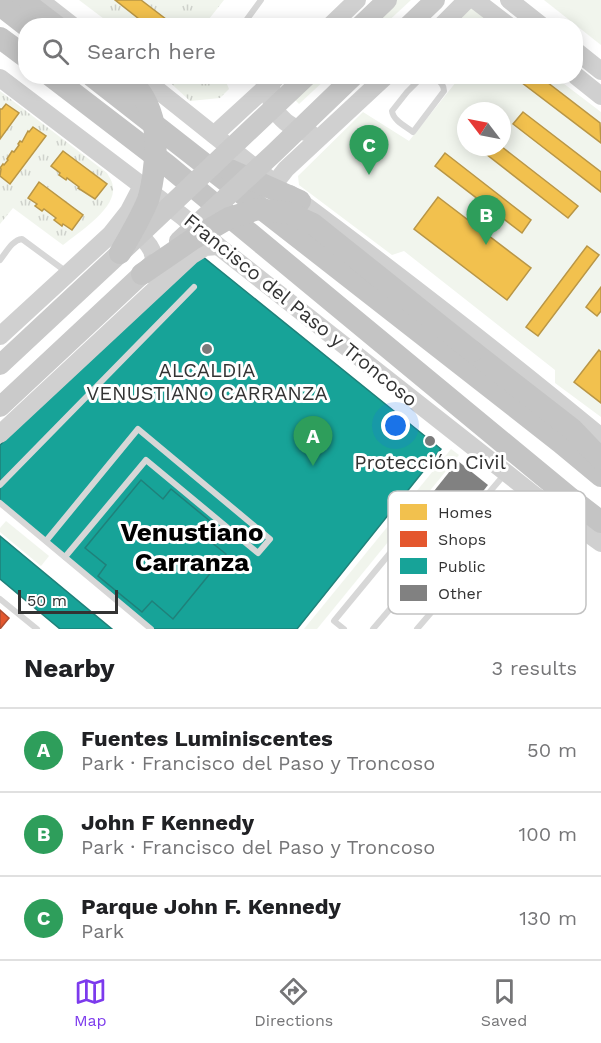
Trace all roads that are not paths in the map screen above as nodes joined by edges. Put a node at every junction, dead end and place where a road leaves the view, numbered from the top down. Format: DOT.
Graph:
graph roads {
  1 [pos="22,0"];
  2 [pos="40,0"];
  3 [pos="261,0"];
  4 [pos="357,0"];
  5 [pos="387,0"];
  6 [pos="435,0"];
  7 [pos="467,0"];
  8 [pos="475,0"];
  9 [pos="509,0"];
  10 [pos="0,5"];
  11 [pos="46,18"];
  12 [pos="63,18"];
  13 [pos="248,18"];
  14 [pos="338,18"];
  15 [pos="368,18"];
  16 [pos="416,18"];
  17 [pos="449,18"];
  18 [pos="499,18"];
  19 [pos="532,18"];
  20 [pos="18,19"];
  21 [pos="0,38"];
  22 [pos="18,51"];
  23 [pos="583,56"];
  24 [pos="601,70"];
  25 [pos="0,78"];
  26 [pos="583,82"];
  27 [pos="61,84"];
  28 [pos="102,84"];
  29 [pos="132,84"];
  30 [pos="150,84"];
  31 [pos="269,84"];
  32 [pos="272,84"];
  33 [pos="299,84"];
  34 [pos="346,84"];
  35 [pos="377,84"];
  36 [pos="415,84"];
  37 [pos="441,84"];
  38 [pos="601,96"];
  39 [pos="324,134"];
  40 [pos="214,135"];
  41 [pos="190,153"];
  42 [pos="275,183"];
  43 [pos="142,186"];
  44 [pos="300,201"];
  45 [pos="218,246"];
  46 [pos="120,253"];
  47 [pos="86,256"];
  48 [pos="0,260"];
  49 [pos="68,273"];
  50 [pos="142,274"];
  51 [pos="194,287"];
  52 [pos="144,300"];
  53 [pos="0,336"];
  54 [pos="0,365"];
  55 [pos="0,407"];
  56 [pos="0,434"];
  57 [pos="601,437"];
  58 [pos="601,459"];
  59 [pos="506,472"];
  60 [pos="601,476"];
  61 [pos="0,486"];
  62 [pos="490,491"];
  63 [pos="529,491"];
  64 [pos="562,491"];
  65 [pos="0,503"];
  66 [pos="586,510"];
  67 [pos="601,522"];
  68 [pos="586,524"];
  69 [pos="586,531"];
  70 [pos="46,541"];
  71 [pos="601,542"];
  72 [pos="388,556"];
  73 [pos="65,557"];
  74 [pos="0,598"];
  75 [pos="388,611"];
  76 [pos="430,614"];
  77 [pos="37,629"];
  78 [pos="152,629"];
  79 [pos="344,629"];
  80 [pos="373,629"];
  81 [pos="417,629"];
  1 -- 11 [label="highway"];
  2 -- 12 [label="main road"];
  3 -- 13 [label="lane"];
  4 -- 14 [label="main road"];
  5 -- 15 [label="main road"];
  6 -- 16 [label="main road"];
  7 -- 17 [label="main road"];
  8 -- 18 [label="main road"];
  9 -- 19 [label="main road"];
  10 -- 20 [label="highway"];
  21 -- 22 [label="highway"];
  23 -- 24 [label="main road"];
  25 -- 43 [label="main road, Francisco del Paso y Troncoso"];
  26 -- 38 [label="main road"];
  27 -- 64 [label="highway, Francisco del Paso y Troncoso"];
  28 -- 41 [label="highway"];
  29 -- 46 [label="highway, bridge"];
  30 -- 40 [label="main road"];
  31 -- 40 [label="main road"];
  32 -- 39 [label="main road"];
  33 -- 46 [label="main road, bridge"];
  34 -- 50 [label="main road, bridge"];
  35 -- 39 [label="main road"];
  36 -- 37 [label="lane"];
  39 -- 42 [label="main road"];
  40 -- 42 [label="main road"];
  41 -- 44 [label="highway"];
  41 -- 60 [label="highway"];
  42 -- 44 [label="main road"];
  43 -- 45 [label="main road, Francisco del Paso y Troncoso"];
  43 -- 47 [label="main road"];
  44 -- 57 [label="main road"];
  45 -- 52 [label="main road"];
  45 -- 59 [label="main road, Francisco del Paso y Troncoso"];
  46 -- 54 [label="main road, bridge"];
  47 -- 49 [label="main road"];
  47 -- 52 [label="main road"];
  48 -- 49 [label="lane"];
  49 -- 53 [label="main road"];
  50 -- 55 [label="main road, bridge"];
  50 -- 58 [label="highway, bridge"];
  51 -- 61 [label="lane"];
  52 -- 56 [label="main road"];
  59 -- 62 [label="lane"];
  59 -- 63 [label="main road, Francisco del Paso y Troncoso"];
  65 -- 70 [label="lane"];
  66 -- 67 [label="highway, Francisco del Paso y Troncoso"];
  68 -- 71 [label="highway"];
  69 -- 71 [label="main road, Francisco del Paso y Troncoso"];
  70 -- 73 [label="lane"];
  70 -- 73 [label="lane"];
  72 -- 79 [label="lane"];
  73 -- 78 [label="lane"];
  74 -- 77 [label="lane"];
  75 -- 80 [label="lane"];
  76 -- 81 [label="lane"];
}
